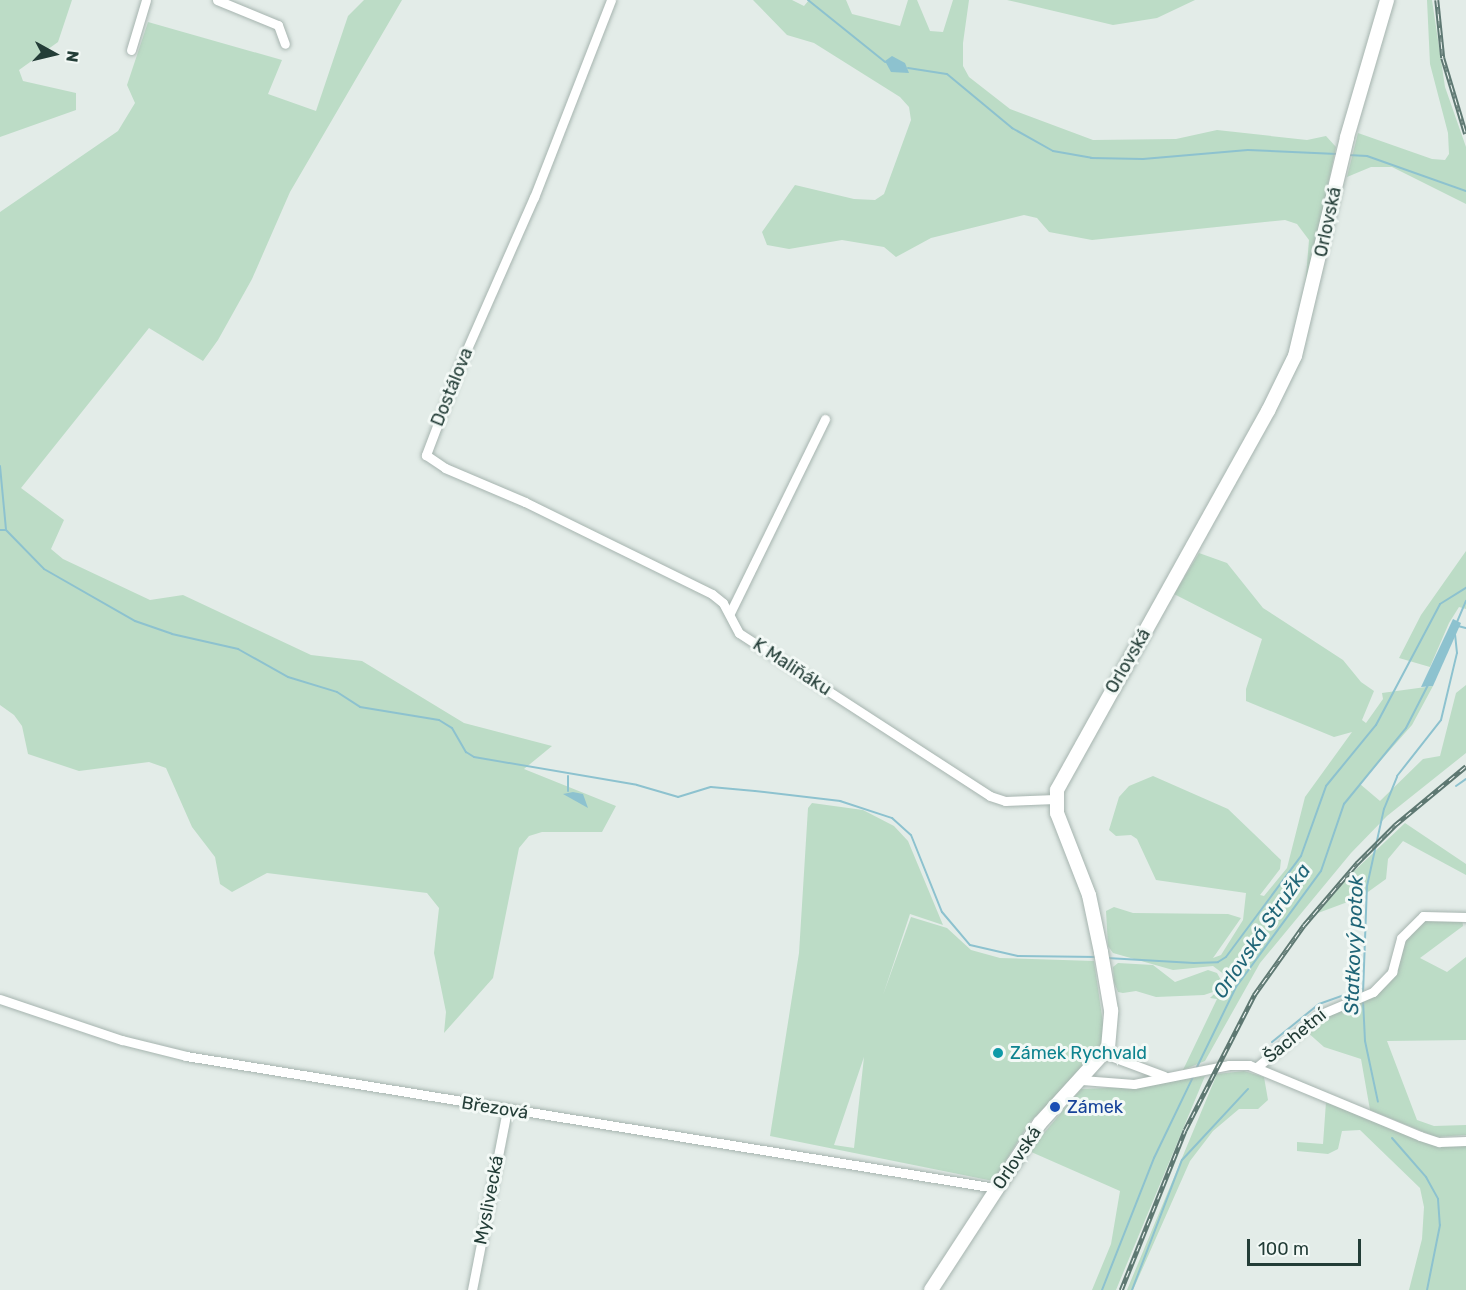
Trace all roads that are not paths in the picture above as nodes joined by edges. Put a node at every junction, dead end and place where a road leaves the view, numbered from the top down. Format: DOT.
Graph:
graph roads {
  1 [pos="146,0"];
  2 [pos="217,0"];
  3 [pos="611,0"];
  4 [pos="1387,0"];
  5 [pos="285,44"];
  6 [pos="131,50"];
  7 [pos="825,419"];
  8 [pos="730,613"];
  9 [pos="1055,799"];
  10 [pos="1466,917"];
  11 [pos="0,999"];
  12 [pos="1105,1054"];
  13 [pos="1257,1067"];
  14 [pos="1164,1076"];
  15 [pos="1082,1080"];
  16 [pos="507,1110"];
  17 [pos="1466,1141"];
  18 [pos="996,1188"];
  19 [pos="472,1290"];
  20 [pos="931,1290"];
  1 -- 6 [label="street"];
  2 -- 5 [label="street"];
  3 -- 8 [label="street, Dostálova"];
  4 -- 9 [label="main road, Orlovská"];
  7 -- 8 [label="street"];
  8 -- 9 [label="street, K Maliňáku"];
  9 -- 12 [label="main road, Orlovská"];
  10 -- 13 [label="street, Šachetní"];
  11 -- 16 [label="street, Březová"];
  12 -- 14 [label="street"];
  12 -- 15 [label="main road, Orlovská"];
  13 -- 14 [label="street, Šachetní"];
  13 -- 17 [label="street, Šachetní"];
  14 -- 15 [label="street, Šachetní"];
  15 -- 18 [label="main road, Orlovská"];
  16 -- 18 [label="street, Březová"];
  16 -- 19 [label="street, Myslivecká"];
  18 -- 20 [label="main road, Orlovská"];
}
